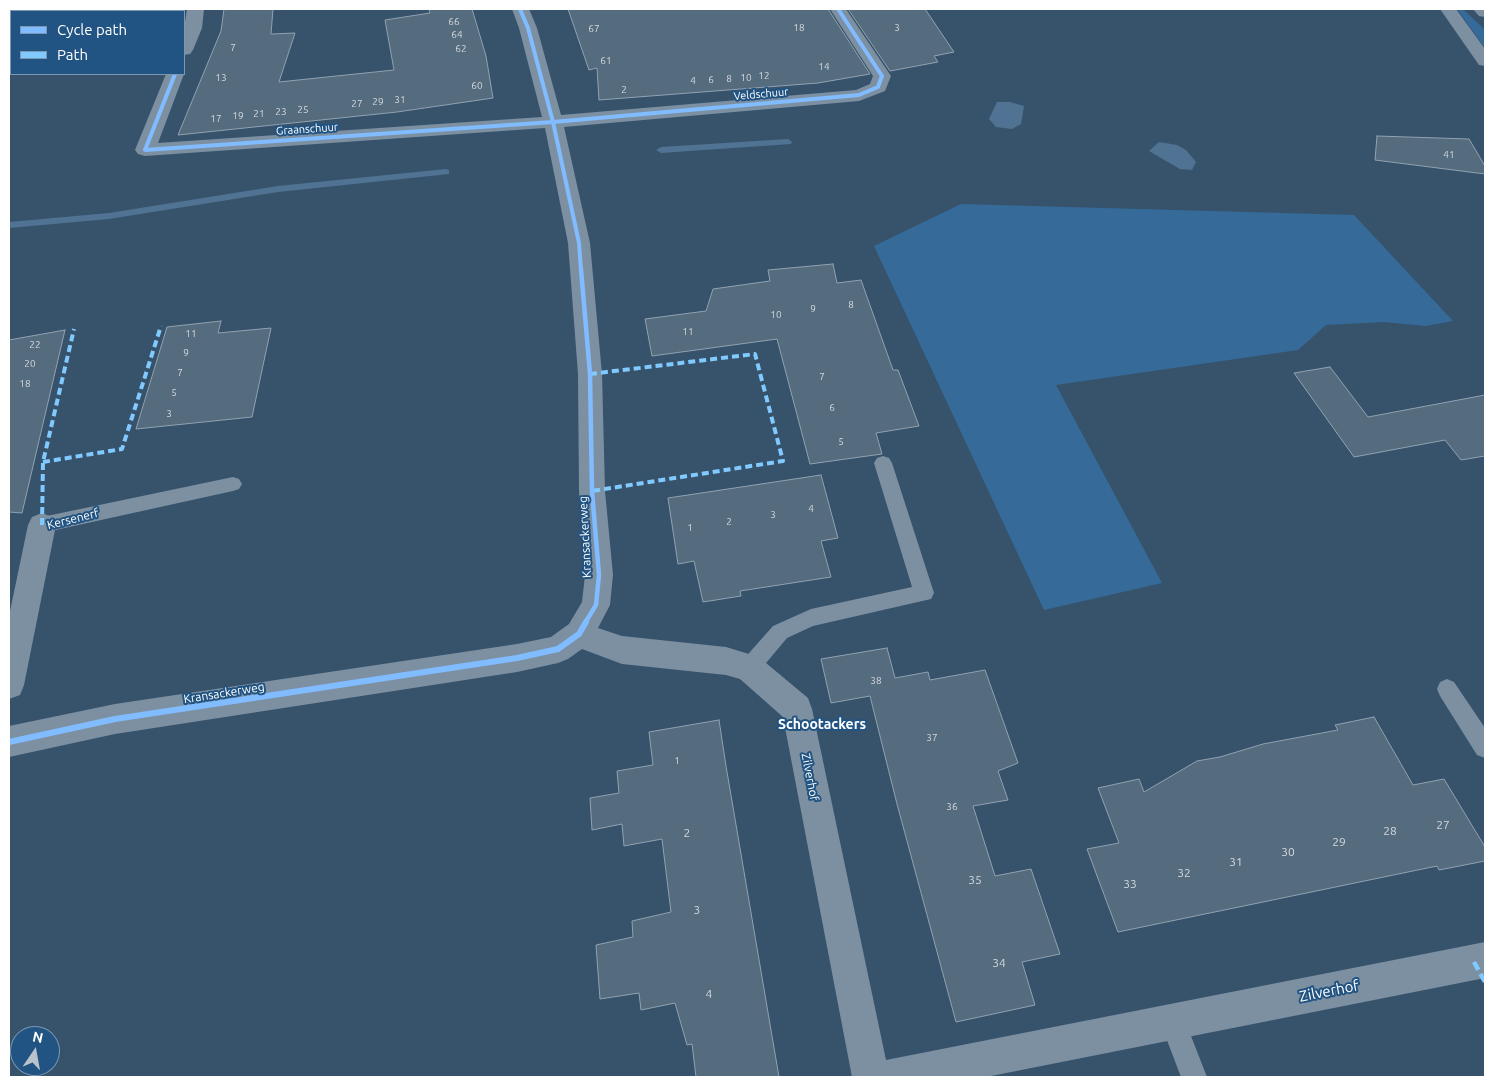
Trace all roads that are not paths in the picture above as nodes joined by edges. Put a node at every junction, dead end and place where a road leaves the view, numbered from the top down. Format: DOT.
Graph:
graph roads {
  1 [pos="195,9"];
  2 [pos="520,9"];
  3 [pos="838,9"];
  4 [pos="1448,9"];
  5 [pos="1482,9"];
  6 [pos="1485,12"];
  7 [pos="185,47"];
  8 [pos="1485,59"];
  9 [pos="175,75"];
  10 [pos="553,122"];
  11 [pos="883,463"];
  12 [pos="233,484"];
  13 [pos="42,525"];
  14 [pos="579,634"];
  15 [pos="749,668"];
  16 [pos="9,685"];
  17 [pos="1447,689"];
  18 [pos="9,742"];
  19 [pos="1485,746"];
  20 [pos="1485,960"];
  21 [pos="1173,1022"];
  22 [pos="871,1077"];
  23 [pos="892,1077"];
  24 [pos="1194,1077"];
  1 -- 7 [label="street"];
  2 -- 10 [label="street, Kransackerweg"];
  3 -- 10 [label="street, Veldschuur"];
  4 -- 8 [label="street"];
  5 -- 6 [label="street"];
  9 -- 10 [label="street, Graanschuur"];
  10 -- 14 [label="street, Kransackerweg"];
  11 -- 15 [label="lane"];
  12 -- 13 [label="lane, Kersenerf"];
  13 -- 16 [label="street, Kersenerf"];
  14 -- 15 [label="street, Zilverhof"];
  14 -- 18 [label="street, Kransackerweg"];
  15 -- 22 [label="street, Zilverhof"];
  17 -- 19 [label="lane"];
  20 -- 21 [label="street, Zilverhof"];
  21 -- 23 [label="street, Zilverhof"];
  21 -- 24 [label="lane"];
}
